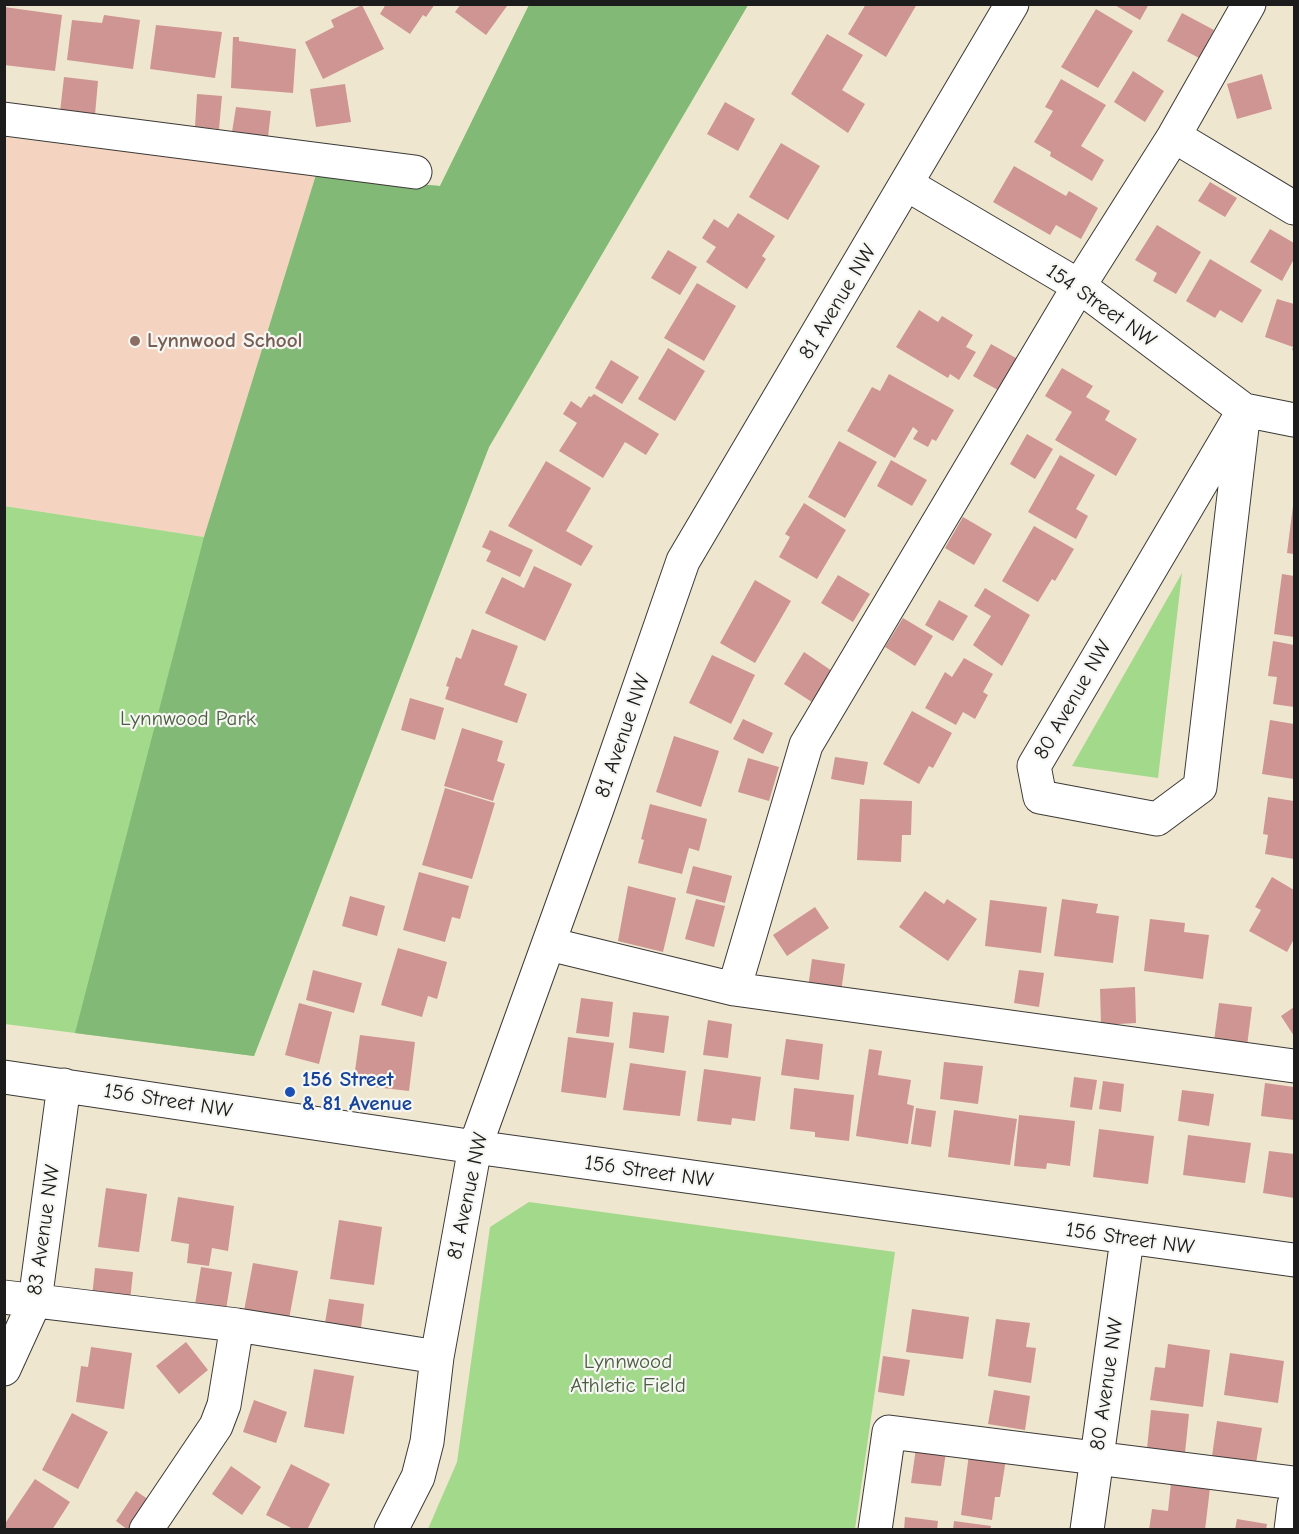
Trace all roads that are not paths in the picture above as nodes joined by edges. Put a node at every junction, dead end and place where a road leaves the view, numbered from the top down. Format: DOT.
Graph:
graph roads {
  1 [pos="1012,4"];
  2 [pos="1249,4"];
  3 [pos="4,119"];
  4 [pos="1174,136"];
  5 [pos="416,172"];
  6 [pos="908,185"];
  7 [pos="1294,208"];
  8 [pos="1079,286"];
  9 [pos="1244,410"];
  10 [pos="1294,420"];
  11 [pos="549,944"];
  12 [pos="734,990"];
  13 [pos="1294,1066"];
  14 [pos="4,1077"];
  15 [pos="64,1085"];
  16 [pos="475,1147"];
  17 [pos="1127,1239"];
  18 [pos="1294,1260"];
  19 [pos="20,1299"];
  20 [pos="237,1325"];
  21 [pos="437,1357"];
  22 [pos="4,1369"];
  23 [pos="1096,1457"];
  24 [pos="1294,1483"];
  25 [pos="1294,1505"];
  26 [pos="146,1530"];
  27 [pos="391,1530"];
  28 [pos="875,1530"];
  29 [pos="1087,1530"];
  30 [pos="1291,1530"];
  1 -- 6 [label="street, 81 Avenue NW"];
  2 -- 4 [label="street"];
  3 -- 5 [label="street"];
  4 -- 7 [label="street"];
  4 -- 8 [label="street"];
  6 -- 8 [label="street, 154 Street NW"];
  6 -- 11 [label="street, 81 Avenue NW"];
  8 -- 9 [label="street, 154 Street NW"];
  8 -- 12 [label="street"];
  9 -- 9 [label="street, 80 Avenue NW"];
  9 -- 10 [label="street, 154 Street NW"];
  11 -- 12 [label="street"];
  11 -- 16 [label="street, 81 Avenue NW"];
  12 -- 13 [label="street"];
  14 -- 15 [label="street, 156 Street NW"];
  15 -- 16 [label="street, 156 Street NW"];
  15 -- 19 [label="street, 83 Avenue NW"];
  16 -- 17 [label="street, 156 Street NW"];
  16 -- 21 [label="street, 81 Avenue NW"];
  17 -- 18 [label="street, 156 Street NW"];
  17 -- 23 [label="street, 80 Avenue NW"];
  19 -- 20 [label="street"];
  19 -- 22 [label="street, 83 Avenue NW"];
  20 -- 21 [label="street"];
  20 -- 26 [label="street"];
  21 -- 27 [label="street, 81 Avenue NW"];
  23 -- 24 [label="street"];
  23 -- 28 [label="street"];
  23 -- 29 [label="street, 80 Avenue NW"];
  25 -- 30 [label="street"];
}
